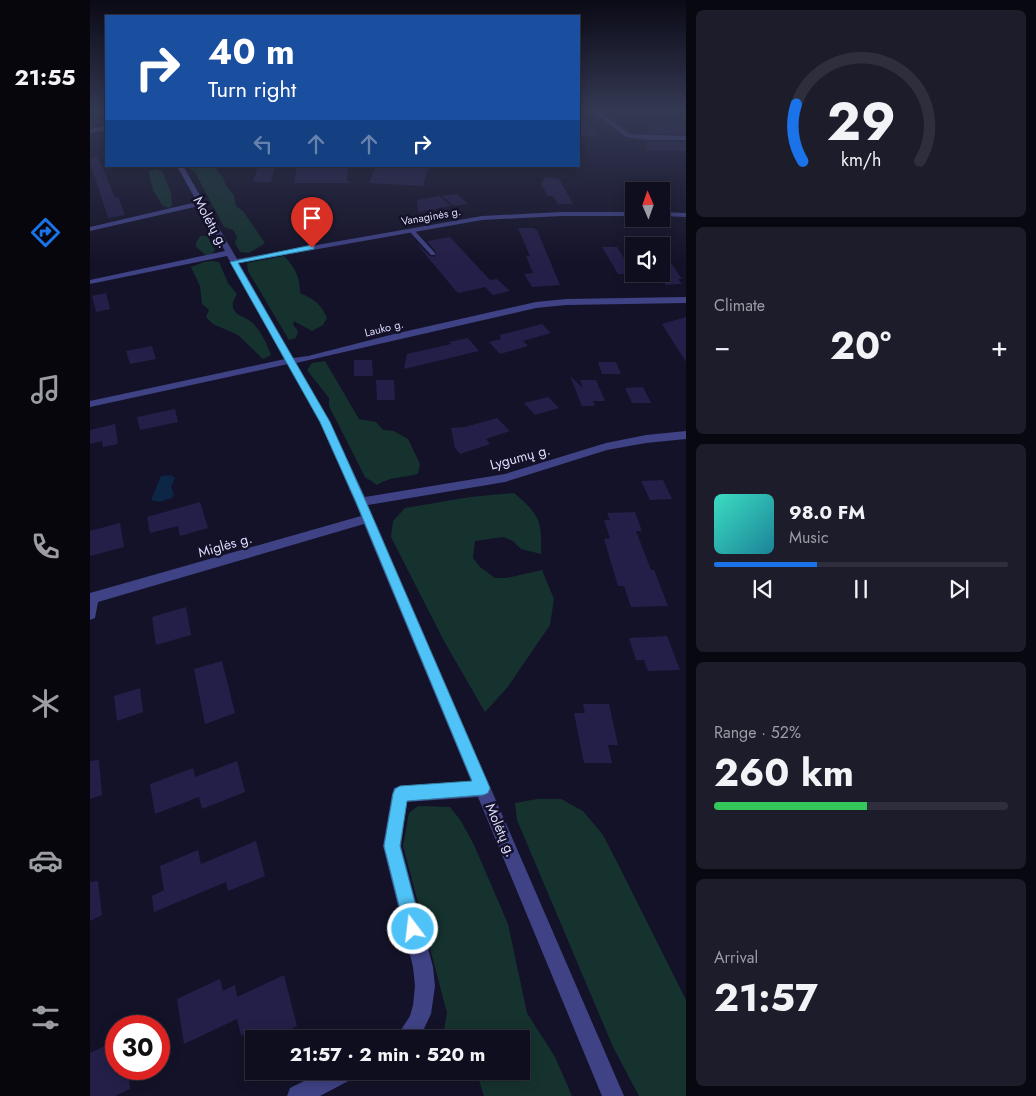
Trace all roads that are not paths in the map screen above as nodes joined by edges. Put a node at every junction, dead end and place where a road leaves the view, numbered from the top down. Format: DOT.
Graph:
graph roads {
  1 [pos="181,167"];
  2 [pos="201,203"];
  3 [pos="625,214"];
  4 [pos="670,214"];
  5 [pos="686,215"];
  6 [pos="90,229"];
  7 [pos="412,231"];
  8 [pos="433,254"];
  9 [pos="231,258"];
  10 [pos="90,282"];
  11 [pos="686,300"];
  12 [pos="291,362"];
  13 [pos="90,404"];
  14 [pos="686,435"];
  15 [pos="361,502"];
  16 [pos="368,519"];
  17 [pos="91,599"];
  18 [pos="90,614"];
  19 [pos="483,788"];
  20 [pos="414,1030"];
  21 [pos="329,1080"];
  22 [pos="298,1096"];
  23 [pos="613,1096"];
  1 -- 2 [label="street, Molėtų g."];
  2 -- 6 [label="street"];
  2 -- 9 [label="street, Molėtų g."];
  3 -- 7 [label="street, Vanaginės g."];
  4 -- 5 [label="street"];
  7 -- 8 [label="lane"];
  7 -- 9 [label="street, Vanaginės g."];
  9 -- 10 [label="street, Vanaginės g."];
  9 -- 12 [label="street, Molėtų g."];
  11 -- 12 [label="street, Lauko g."];
  12 -- 13 [label="street, Lauko g."];
  12 -- 15 [label="street, Molėtų g."];
  14 -- 15 [label="street, Lygumų g."];
  15 -- 16 [label="street, Molėtų g."];
  16 -- 17 [label="street, Miglės g."];
  16 -- 19 [label="street, Molėtų g."];
  17 -- 18 [label="street"];
  19 -- 20 [label="street"];
  19 -- 23 [label="street, Molėtų g."];
  21 -- 22 [label="street"];
}
